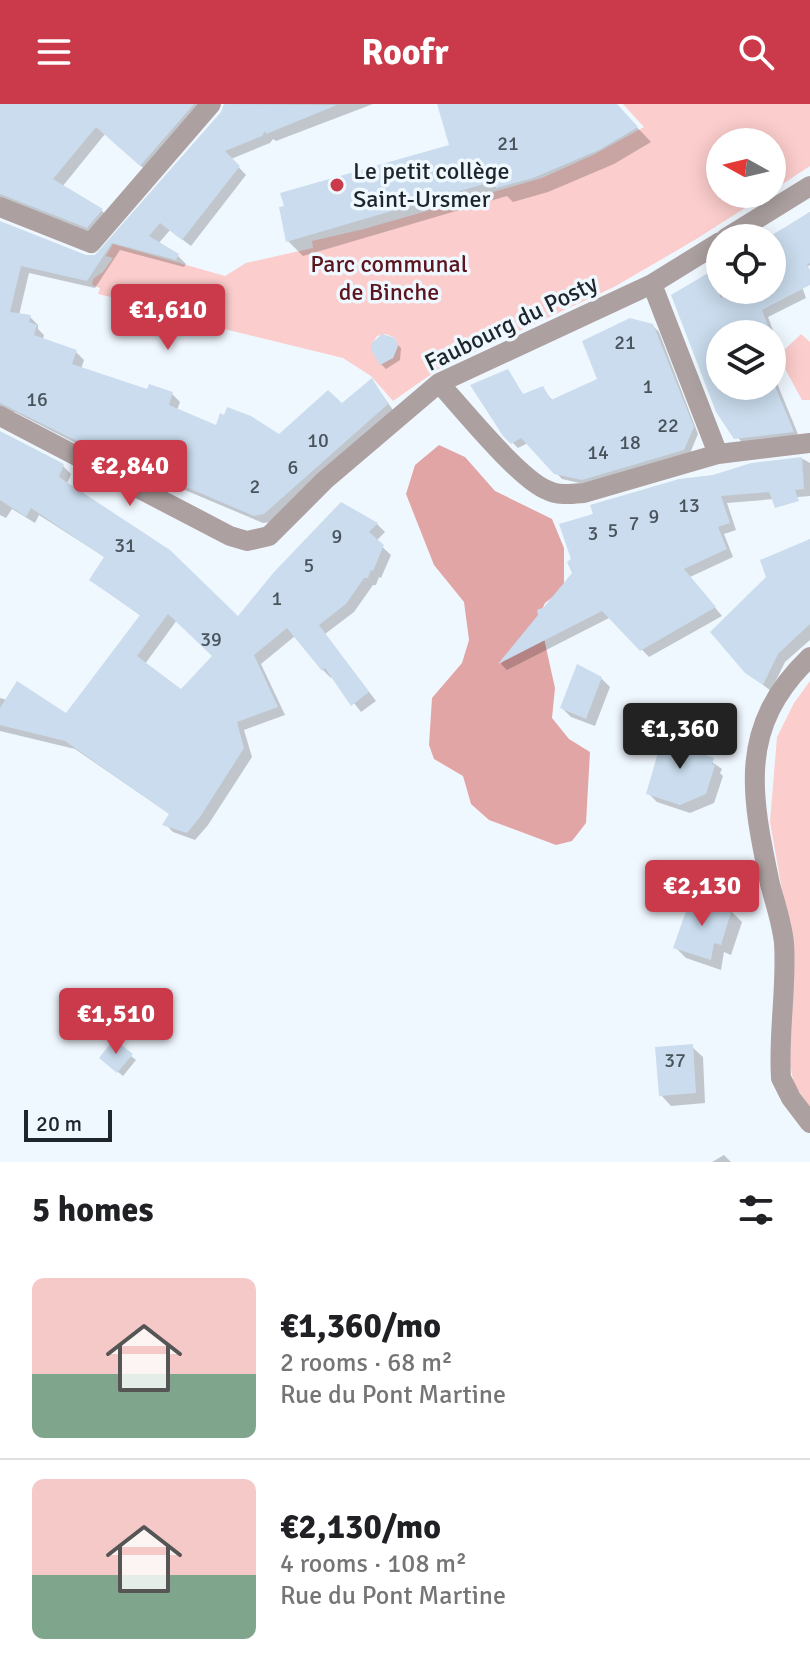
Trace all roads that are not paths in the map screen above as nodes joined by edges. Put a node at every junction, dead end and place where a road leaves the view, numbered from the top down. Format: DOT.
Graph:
graph roads {
  1 [pos="211,104"];
  2 [pos="810,186"];
  3 [pos="0,207"];
  4 [pos="749,224"];
  5 [pos="706,251"];
  6 [pos="652,284"];
  7 [pos="439,383"];
  8 [pos="0,416"];
  9 [pos="810,443"];
  10 [pos="718,454"];
  11 [pos="810,657"];
  12 [pos="807,1120"];
  1 -- 3 [label="street"];
  2 -- 4 [label="street"];
  5 -- 6 [label="street, Faubourg du Posty"];
  6 -- 7 [label="street, Faubourg du Posty"];
  6 -- 10 [label="street"];
  7 -- 8 [label="street, Faubourg du Posty"];
  7 -- 10 [label="street"];
  9 -- 10 [label="street"];
  11 -- 12 [label="street"];
}
